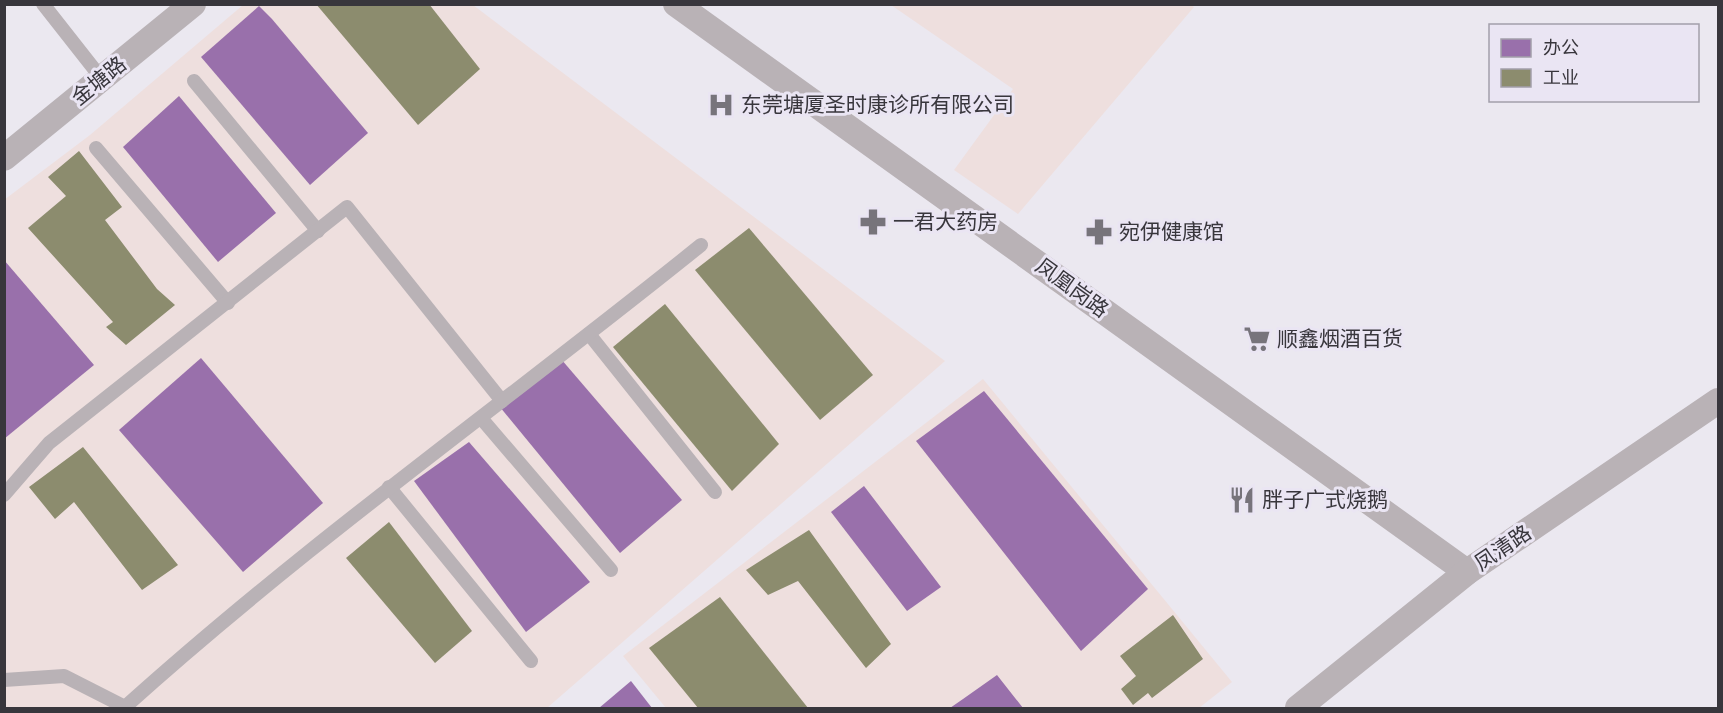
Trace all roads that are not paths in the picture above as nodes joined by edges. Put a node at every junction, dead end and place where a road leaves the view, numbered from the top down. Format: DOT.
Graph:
graph roads {
  1 [pos="43,4"];
  2 [pos="193,4"];
  3 [pos="676,4"];
  4 [pos="102,79"];
  5 [pos="194,81"];
  6 [pos="96,148"];
  7 [pos="4,158"];
  8 [pos="318,231"];
  9 [pos="701,245"];
  10 [pos="228,303"];
  11 [pos="589,334"];
  12 [pos="502,401"];
  13 [pos="1719,401"];
  14 [pos="481,417"];
  15 [pos="389,487"];
  16 [pos="715,492"];
  17 [pos="4,495"];
  18 [pos="611,570"];
  19 [pos="1467,572"];
  20 [pos="531,661"];
  21 [pos="4,680"];
  22 [pos="1298,708"];
  1 -- 4 [label="lane"];
  2 -- 4 [label="street, 金塘路"];
  3 -- 19 [label="street, 凤凰岗路"];
  4 -- 7 [label="street, 金塘路"];
  5 -- 8 [label="lane"];
  6 -- 10 [label="lane"];
  8 -- 10 [label="lane"];
  8 -- 12 [label="lane"];
  9 -- 11 [label="lane"];
  10 -- 17 [label="lane"];
  11 -- 12 [label="lane"];
  11 -- 16 [label="lane"];
  12 -- 14 [label="lane"];
  13 -- 19 [label="street, 凤清路"];
  14 -- 15 [label="lane"];
  14 -- 18 [label="lane"];
  15 -- 20 [label="lane"];
  15 -- 21 [label="lane"];
  19 -- 22 [label="street, 凤清路"];
}
